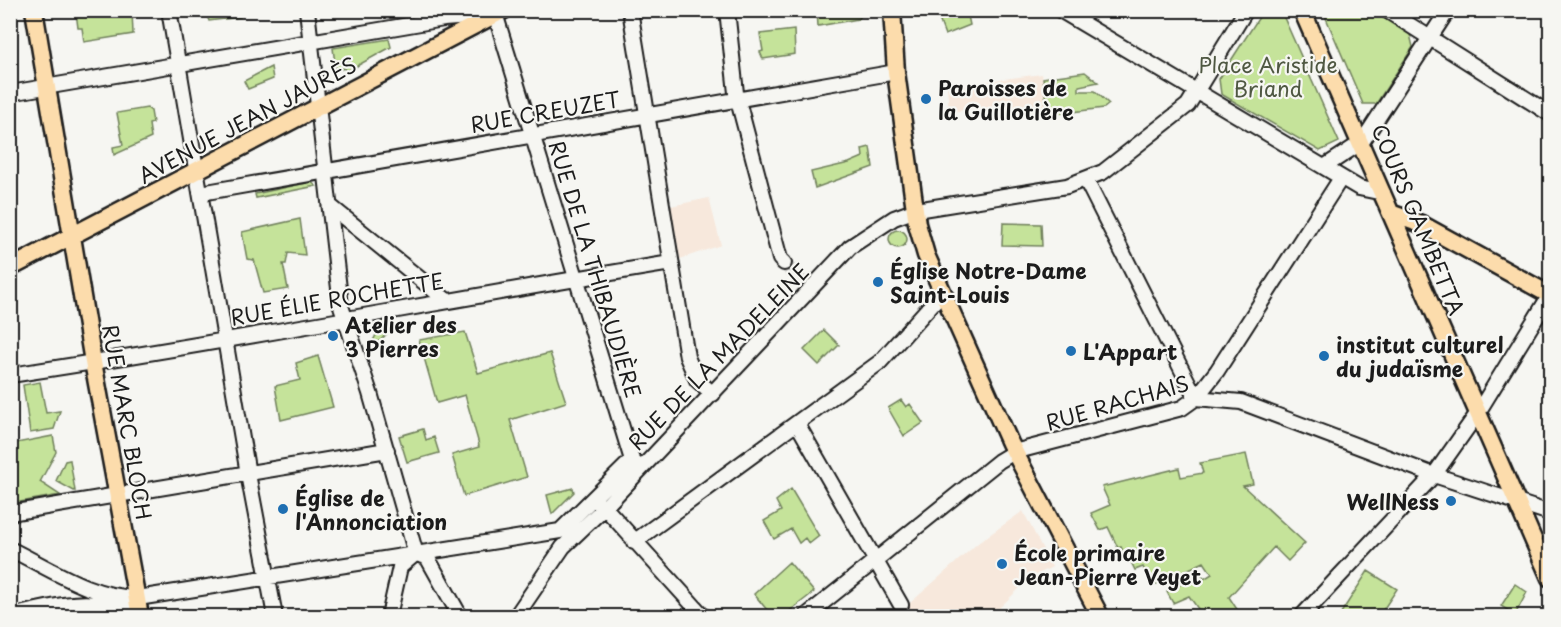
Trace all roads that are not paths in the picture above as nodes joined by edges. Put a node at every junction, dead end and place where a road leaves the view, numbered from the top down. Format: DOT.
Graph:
graph roads {
  1 [pos="34,10"];
  2 [pos="169,10"];
  3 [pos="307,10"];
  4 [pos="630,10"];
  5 [pos="727,10"];
  6 [pos="892,10"];
  7 [pos="1060,10"];
  8 [pos="1246,10"];
  9 [pos="1302,10"];
  10 [pos="1386,10"];
  11 [pos="1448,10"];
  12 [pos="498,12"];
  13 [pos="1430,38"];
  14 [pos="311,41"];
  15 [pos="177,64"];
  16 [pos="896,72"];
  17 [pos="47,87"];
  18 [pos="1197,92"];
  19 [pos="10,93"];
  20 [pos="737,100"];
  21 [pos="319,107"];
  22 [pos="1551,114"];
  23 [pos="646,115"];
  24 [pos="533,134"];
  25 [pos="1362,142"];
  26 [pos="1324,167"];
  27 [pos="197,170"];
  28 [pos="325,172"];
  29 [pos="1341,178"];
  30 [pos="1086,180"];
  31 [pos="201,193"];
  32 [pos="1383,193"];
  33 [pos="330,206"];
  34 [pos="916,210"];
  35 [pos="1393,214"];
  36 [pos="72,235"];
  37 [pos="670,263"];
  38 [pos="784,263"];
  39 [pos="10,268"];
  40 [pos="578,278"];
  41 [pos="941,294"];
  42 [pos="1550,295"];
  43 [pos="446,300"];
  44 [pos="345,321"];
  45 [pos="225,339"];
  46 [pos="93,362"];
  47 [pos="10,375"];
  48 [pos="713,394"];
  49 [pos="1196,398"];
  50 [pos="1477,414"];
  51 [pos="798,425"];
  52 [pos="387,450"];
  53 [pos="1014,452"];
  54 [pos="636,464"];
  55 [pos="248,474"];
  56 [pos="1434,474"];
  57 [pos="118,495"];
  58 [pos="592,501"];
  59 [pos="1516,501"];
  60 [pos="605,507"];
  61 [pos="10,513"];
  62 [pos="1551,513"];
  63 [pos="552,533"];
  64 [pos="634,542"];
  65 [pos="563,547"];
  66 [pos="10,549"];
  67 [pos="416,554"];
  68 [pos="876,561"];
  69 [pos="268,577"];
  70 [pos="1551,578"];
  71 [pos="73,581"];
  72 [pos="138,598"];
  73 [pos="901,605"];
  74 [pos="69,606"];
  75 [pos="10,610"];
  76 [pos="12,616"];
  77 [pos="139,616"];
  78 [pos="275,616"];
  79 [pos="389,616"];
  80 [pos="460,616"];
  81 [pos="516,616"];
  82 [pos="703,616"];
  83 [pos="806,616"];
  84 [pos="1100,616"];
  85 [pos="1302,616"];
  1 -- 17 [label="main road, RUE MARC BLOCH"];
  2 -- 15 [label="street"];
  3 -- 14 [label="street"];
  4 -- 23 [label="street"];
  5 -- 20 [label="street"];
  6 -- 16 [label="main road"];
  7 -- 18 [label="street"];
  8 -- 18 [label="street, RUE DE LA MADELEINE"];
  9 -- 25 [label="main road, COURS GAMBETTA"];
  10 -- 13 [label="street"];
  11 -- 13 [label="street"];
  12 -- 14 [label="street"];
  12 -- 21 [label="main road, AVENUE JEAN JAURÈS"];
  12 -- 24 [label="street, RUE DE LA THIBAUDIÈRE"];
  13 -- 22 [label="street"];
  13 -- 25 [label="street"];
  14 -- 15 [label="street"];
  14 -- 21 [label="street"];
  15 -- 17 [label="street"];
  15 -- 27 [label="street"];
  16 -- 20 [label="street, RUE CREUZET"];
  16 -- 34 [label="main road"];
  17 -- 19 [label="street"];
  17 -- 36 [label="main road, RUE MARC BLOCH"];
  18 -- 26 [label="street"];
  18 -- 30 [label="street, RUE DE LA MADELEINE"];
  20 -- 23 [label="street, RUE CREUZET"];
  20 -- 38 [label="street"];
  21 -- 27 [label="main road, AVENUE JEAN JAURÈS"];
  21 -- 28 [label="street"];
  23 -- 24 [label="street, RUE CREUZET"];
  23 -- 37 [label="street"];
  24 -- 28 [label="street, RUE CREUZET"];
  24 -- 40 [label="street, RUE DE LA THIBAUDIÈRE"];
  25 -- 26 [label="street"];
  25 -- 32 [label="main road, COURS GAMBETTA"];
  26 -- 29 [label="street"];
  27 -- 31 [label="street"];
  27 -- 36 [label="main road, AVENUE JEAN JAURÈS"];
  28 -- 31 [label="street, RUE CREUZET"];
  28 -- 33 [label="street"];
  29 -- 32 [label="street"];
  29 -- 49 [label="street"];
  30 -- 34 [label="street, RUE DE LA MADELEINE"];
  30 -- 49 [label="street"];
  31 -- 45 [label="street"];
  32 -- 35 [label="main road, COURS GAMBETTA"];
  33 -- 43 [label="street"];
  33 -- 44 [label="street"];
  34 -- 41 [label="main road"];
  34 -- 48 [label="street, RUE DE LA MADELEINE"];
  35 -- 42 [label="main road"];
  35 -- 50 [label="main road, COURS GAMBETTA"];
  36 -- 39 [label="main road, AVENUE JEAN JAURÈS"];
  36 -- 46 [label="main road, RUE MARC BLOCH"];
  37 -- 40 [label="street, RUE ÉLIE ROCHETTE"];
  37 -- 48 [label="street"];
  40 -- 43 [label="street, RUE ÉLIE ROCHETTE"];
  40 -- 54 [label="street, RUE DE LA THIBAUDIÈRE"];
  41 -- 51 [label="street"];
  41 -- 53 [label="main road"];
  42 -- 50 [label="street"];
  43 -- 44 [label="street, RUE ÉLIE ROCHETTE"];
  44 -- 45 [label="street, RUE ÉLIE ROCHETTE"];
  44 -- 52 [label="street"];
  45 -- 46 [label="street, RUE ÉLIE ROCHETTE"];
  45 -- 55 [label="street"];
  46 -- 47 [label="street, RUE ÉLIE ROCHETTE"];
  46 -- 57 [label="main road, RUE MARC BLOCH"];
  48 -- 54 [label="street, RUE DE LA MADELEINE"];
  49 -- 53 [label="street, RUE RACHAIS"];
  49 -- 56 [label="street, RUE RACHAIS"];
  50 -- 56 [label="street"];
  50 -- 59 [label="main road, COURS GAMBETTA"];
  51 -- 64 [label="street"];
  51 -- 68 [label="street"];
  52 -- 55 [label="street"];
  52 -- 67 [label="street"];
  53 -- 68 [label="street, RUE RACHAIS"];
  53 -- 84 [label="main road"];
  54 -- 58 [label="street, RUE DE LA MADELEINE"];
  54 -- 60 [label="street, RUE DE LA MADELEINE"];
  55 -- 57 [label="street"];
  55 -- 69 [label="street"];
  56 -- 59 [label="street, RUE RACHAIS"];
  56 -- 85 [label="street"];
  57 -- 61 [label="street"];
  57 -- 72 [label="main road, RUE MARC BLOCH"];
  58 -- 60 [label="street"];
  58 -- 63 [label="street, RUE DE LA MADELEINE"];
  59 -- 62 [label="street, RUE RACHAIS"];
  59 -- 70 [label="main road, COURS GAMBETTA"];
  60 -- 64 [label="street"];
  60 -- 65 [label="street, RUE DE LA MADELEINE"];
  63 -- 65 [label="street"];
  63 -- 67 [label="street"];
  64 -- 82 [label="street"];
  65 -- 81 [label="street, RUE DE LA MADELEINE"];
  66 -- 71 [label="street"];
  67 -- 69 [label="street"];
  67 -- 79 [label="street"];
  67 -- 80 [label="street"];
  68 -- 73 [label="street"];
  68 -- 83 [label="street, RUE RACHAIS"];
  69 -- 72 [label="street"];
  69 -- 78 [label="street"];
  71 -- 72 [label="street"];
  71 -- 74 [label="street"];
  72 -- 77 [label="main road, RUE MARC BLOCH"];
  74 -- 76 [label="street"];
  74 -- 77 [label="street"];
  75 -- 76 [label="street"];
}
